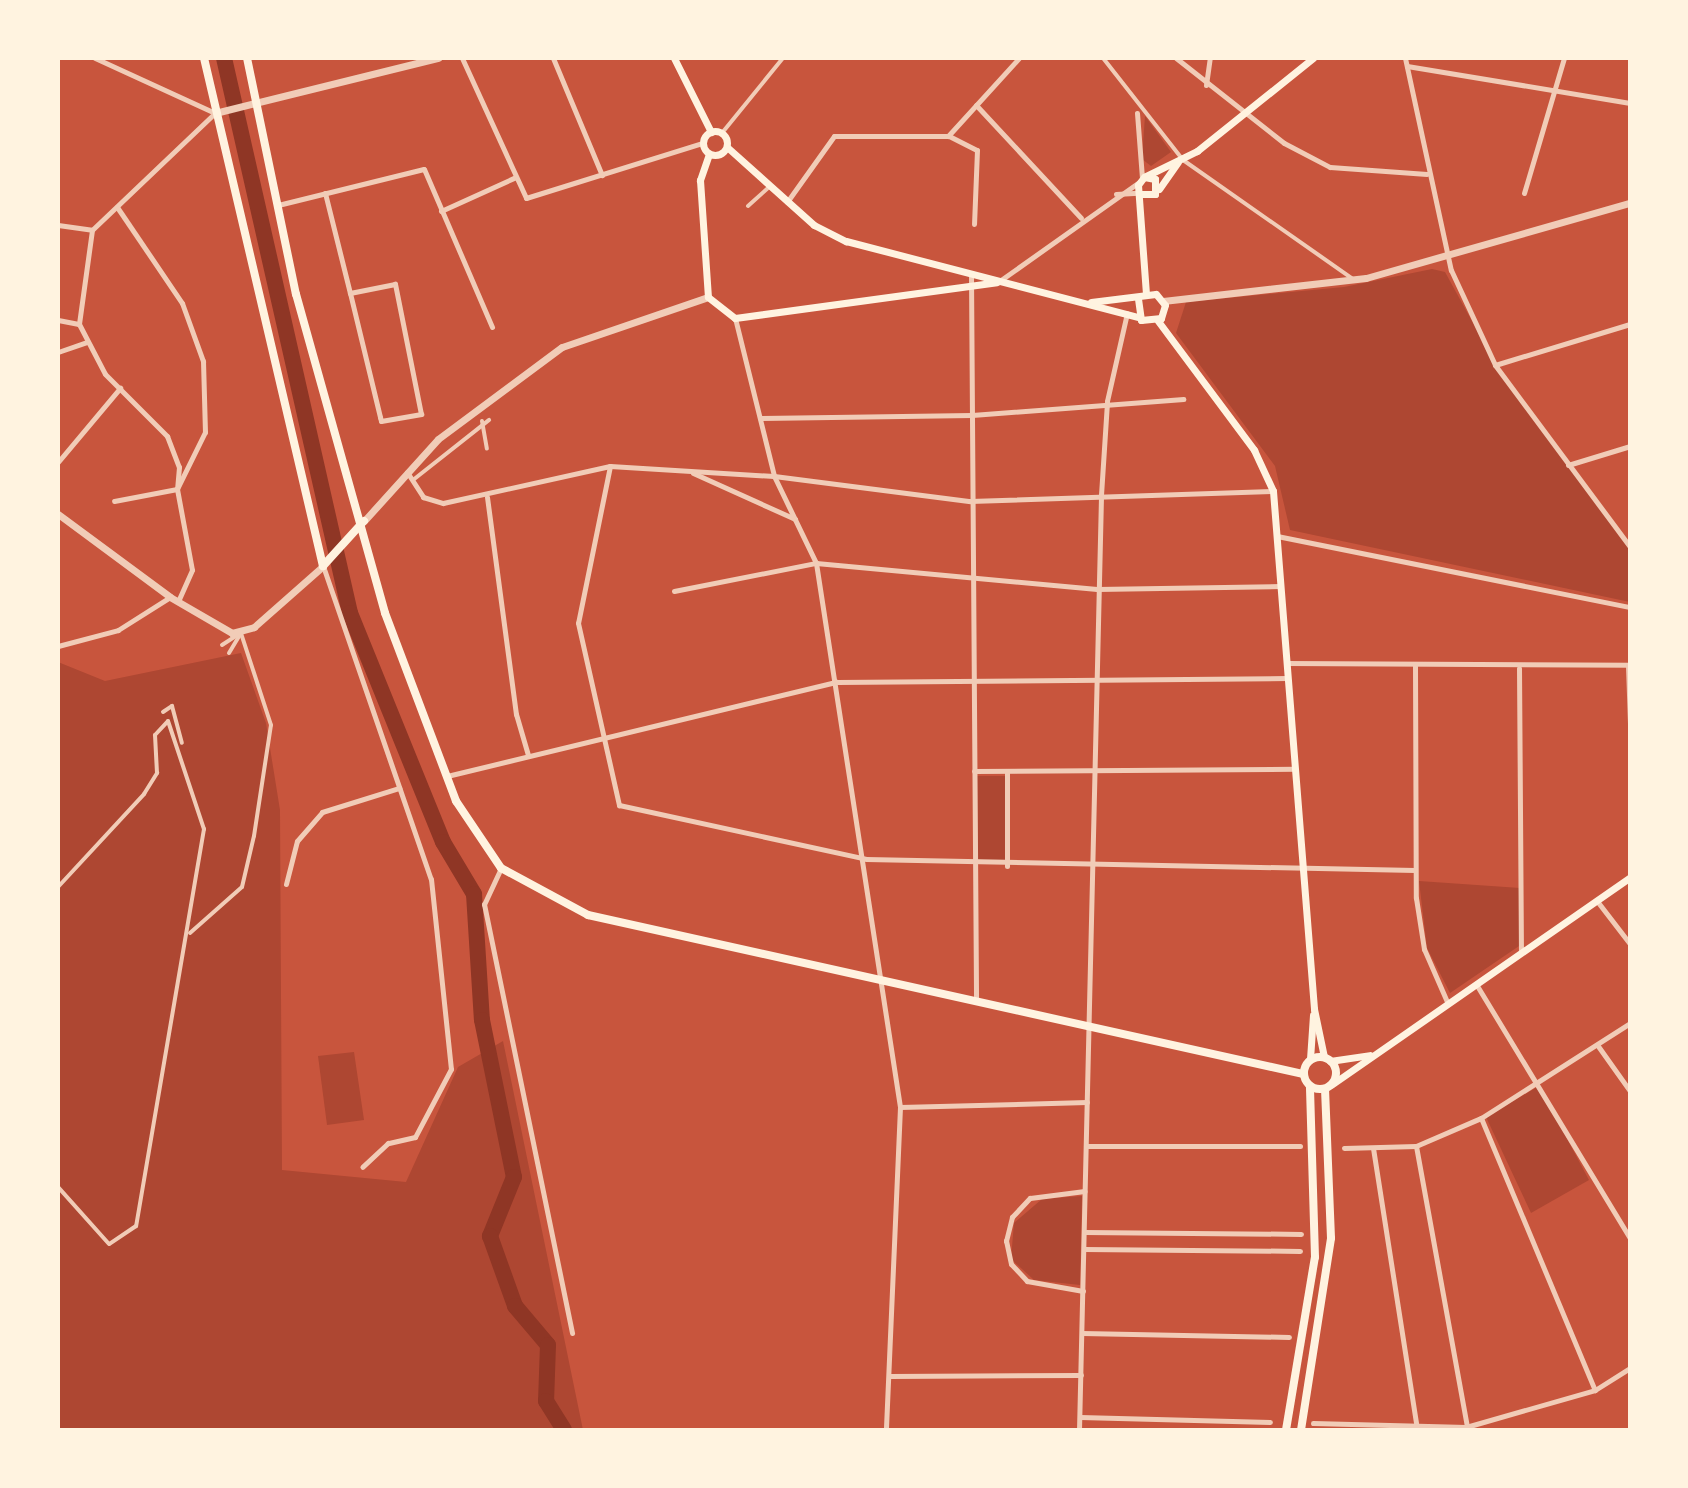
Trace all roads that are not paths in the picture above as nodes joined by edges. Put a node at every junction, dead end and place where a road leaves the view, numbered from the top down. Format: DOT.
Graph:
graph roads {
  1 [pos="95,58"];
  2 [pos="204,58"];
  3 [pos="247,58"];
  4 [pos="438,58"];
  5 [pos="462,58"];
  6 [pos="553,58"];
  7 [pos="674,58"];
  8 [pos="783,58"];
  9 [pos="1019,58"];
  10 [pos="1103,58"];
  11 [pos="1176,58"];
  12 [pos="1210,58"];
  13 [pos="1313,58"];
  14 [pos="1405,58"];
  15 [pos="1564,58"];
  16 [pos="1407,66"];
  17 [pos="1206,85"];
  18 [pos="1553,95"];
  19 [pos="1139,101"];
  20 [pos="1630,103"];
  21 [pos="254,104"];
  22 [pos="976,105"];
  23 [pos="219,112"];
  24 [pos="1137,113"];
  25 [pos="1245,115"];
  26 [pos="711,132"];
  27 [pos="722,133"];
  28 [pos="948,136"];
  29 [pos="703,143"];
  30 [pos="727,147"];
  31 [pos="709,154"];
  32 [pos="1180,161"];
  33 [pos="1427,174"];
  34 [pos="602,175"];
  35 [pos="516,177"];
  36 [pos="1142,179"];
  37 [pos="769,187"];
  38 [pos="325,193"];
  39 [pos="1140,193"];
  40 [pos="1524,193"];
  41 [pos="1115,194"];
  42 [pos="1155,194"];
  43 [pos="787,202"];
  44 [pos="1630,203"];
  45 [pos="278,205"];
  46 [pos="748,206"];
  47 [pos="117,207"];
  48 [pos="441,211"];
  49 [pos="1143,212"];
  50 [pos="1081,218"];
  51 [pos="974,224"];
  52 [pos="58,225"];
  53 [pos="92,230"];
  54 [pos="1447,256"];
  55 [pos="971,275"];
  56 [pos="1354,280"];
  57 [pos="997,282"];
  58 [pos="971,291"];
  59 [pos="350,293"];
  60 [pos="1146,293"];
  61 [pos="708,297"];
  62 [pos="1138,299"];
  63 [pos="1163,301"];
  64 [pos="1083,302"];
  65 [pos="1127,312"];
  66 [pos="1138,317"];
  67 [pos="735,318"];
  68 [pos="58,320"];
  69 [pos="1158,321"];
  70 [pos="79,324"];
  71 [pos="1630,324"];
  72 [pos="492,327"];
  73 [pos="87,342"];
  74 [pos="58,352"];
  75 [pos="1495,365"];
  76 [pos="120,388"];
  77 [pos="1183,399"];
  78 [pos="1107,401"];
  79 [pos="972,415"];
  80 [pos="760,418"];
  81 [pos="489,420"];
  82 [pos="482,421"];
  83 [pos="1630,446"];
  84 [pos="487,449"];
  85 [pos="58,462"];
  86 [pos="1568,465"];
  87 [pos="610,466"];
  88 [pos="407,471"];
  89 [pos="688,471"];
  90 [pos="774,476"];
  91 [pos="413,481"];
  92 [pos="177,489"];
  93 [pos="1273,491"];
  94 [pos="1101,495"];
  95 [pos="487,497"];
  96 [pos="114,501"];
  97 [pos="970,501"];
  98 [pos="58,514"];
  99 [pos="795,519"];
  100 [pos="364,521"];
  101 [pos="1277,536"];
  102 [pos="1630,547"];
  103 [pos="326,563"];
  104 [pos="816,563"];
  105 [pos="971,577"];
  106 [pos="1281,586"];
  107 [pos="1097,589"];
  108 [pos="674,591"];
  109 [pos="173,600"];
  110 [pos="1630,607"];
  111 [pos="241,633"];
  112 [pos="222,645"];
  113 [pos="58,646"];
  114 [pos="229,653"];
  115 [pos="1286,663"];
  116 [pos="1629,665"];
  117 [pos="1415,666"];
  118 [pos="1519,668"];
  119 [pos="1287,678"];
  120 [pos="1095,681"];
  121 [pos="837,682"];
  122 [pos="974,682"];
  123 [pos="163,712"];
  124 [pos="1630,723"];
  125 [pos="603,738"];
  126 [pos="528,755"];
  127 [pos="183,759"];
  128 [pos="1295,769"];
  129 [pos="974,771"];
  130 [pos="1007,772"];
  131 [pos="1093,773"];
  132 [pos="447,776"];
  133 [pos="399,788"];
  134 [pos="866,859"];
  135 [pos="975,864"];
  136 [pos="1007,866"];
  137 [pos="1092,866"];
  138 [pos="501,868"];
  139 [pos="1303,870"];
  140 [pos="1415,870"];
  141 [pos="1630,877"];
  142 [pos="286,884"];
  143 [pos="58,887"];
  144 [pos="1597,901"];
  145 [pos="188,934"];
  146 [pos="1630,944"];
  147 [pos="1521,951"];
  148 [pos="882,979"];
  149 [pos="1476,984"];
  150 [pos="976,1000"];
  151 [pos="1448,1004"];
  152 [pos="1314,1009"];
  153 [pos="1630,1023"];
  154 [pos="1089,1026"];
  155 [pos="1598,1046"];
  156 [pos="1375,1053"];
  157 [pos="1310,1059"];
  158 [pos="1327,1059"];
  159 [pos="1303,1074"];
  160 [pos="1538,1082"];
  161 [pos="1310,1087"];
  162 [pos="1328,1087"];
  163 [pos="1630,1091"];
  164 [pos="1087,1102"];
  165 [pos="900,1107"];
  166 [pos="1481,1118"];
  167 [pos="1086,1146"];
  168 [pos="1300,1146"];
  169 [pos="1416,1146"];
  170 [pos="1344,1148"];
  171 [pos="1373,1148"];
  172 [pos="362,1167"];
  173 [pos="58,1187"];
  174 [pos="1085,1191"];
  175 [pos="1084,1232"];
  176 [pos="1301,1234"];
  177 [pos="1630,1238"];
  178 [pos="1084,1249"];
  179 [pos="1300,1251"];
  180 [pos="1083,1291"];
  181 [pos="572,1333"];
  182 [pos="1082,1333"];
  183 [pos="1289,1337"];
  184 [pos="1630,1368"];
  185 [pos="1081,1375"];
  186 [pos="890,1376"];
  187 [pos="1595,1390"];
  188 [pos="1080,1417"];
  189 [pos="1270,1422"];
  190 [pos="1313,1423"];
  191 [pos="1417,1428"];
  192 [pos="1467,1428"];
  193 [pos="886,1430"];
  194 [pos="1079,1430"];
  195 [pos="1286,1430"];
  196 [pos="1301,1430"];
  1 -- 23 [label="street"];
  2 -- 23 [label="main road"];
  3 -- 21 [label="main road"];
  4 -- 21 [label="street"];
  5 -- 35 [label="street"];
  6 -- 34 [label="street"];
  7 -- 26 [label="main road"];
  8 -- 27 [label="street"];
  9 -- 22 [label="street"];
  10 -- 19 [label="street"];
  11 -- 17 [label="street"];
  12 -- 17 [label="street"];
  13 -- 25 [label="main road"];
  14 -- 16 [label="street"];
  15 -- 18 [label="street"];
  16 -- 18 [label="street"];
  16 -- 33 [label="street"];
  17 -- 25 [label="street"];
  18 -- 20 [label="street"];
  18 -- 40 [label="street"];
  19 -- 24 [label="street"];
  19 -- 32 [label="street"];
  21 -- 23 [label="street"];
  21 -- 45 [label="main road"];
  22 -- 28 [label="street"];
  22 -- 50 [label="street"];
  23 -- 47 [label="street"];
  23 -- 103 [label="main road"];
  24 -- 36 [label="street"];
  25 -- 32 [label="main road"];
  25 -- 33 [label="street"];
  26 -- 27 [label="main road"];
  26 -- 29 [label="main road"];
  27 -- 30 [label="main road"];
  28 -- 43 [label="street"];
  28 -- 51 [label="street"];
  29 -- 31 [label="main road"];
  29 -- 34 [label="street"];
  30 -- 31 [label="main road"];
  30 -- 37 [label="main road"];
  31 -- 61 [label="main road"];
  32 -- 36 [label="main road"];
  32 -- 42 [label="main road"];
  32 -- 56 [label="street"];
  33 -- 54 [label="street"];
  34 -- 35 [label="street"];
  35 -- 48 [label="street"];
  36 -- 39 [label="main road"];
  36 -- 41 [label="street"];
  36 -- 42 [label="main road"];
  37 -- 43 [label="main road"];
  37 -- 46 [label="street"];
  38 -- 45 [label="street"];
  38 -- 48 [label="street"];
  38 -- 59 [label="street"];
  39 -- 41 [label="street"];
  39 -- 42 [label="main road"];
  39 -- 49 [label="main road"];
  41 -- 50 [label="street"];
  42 -- 49 [label="main road"];
  43 -- 55 [label="main road"];
  44 -- 54 [label="street"];
  45 -- 100 [label="main road"];
  47 -- 53 [label="street"];
  47 -- 92 [label="street"];
  48 -- 72 [label="street"];
  49 -- 60 [label="main road"];
  50 -- 57 [label="street"];
  52 -- 53 [label="street"];
  53 -- 70 [label="street"];
  54 -- 56 [label="street"];
  54 -- 75 [label="street"];
  55 -- 57 [label="main road"];
  55 -- 58 [label="street"];
  56 -- 63 [label="street"];
  57 -- 58 [label="main road"];
  57 -- 64 [label="main road"];
  58 -- 67 [label="main road"];
  58 -- 79 [label="street"];
  59 -- 59 [label="street"];
  60 -- 62 [label="main road"];
  60 -- 63 [label="main road"];
  61 -- 67 [label="main road"];
  61 -- 88 [label="street"];
  62 -- 64 [label="main road"];
  62 -- 66 [label="main road"];
  63 -- 69 [label="main road"];
  64 -- 65 [label="main road"];
  65 -- 66 [label="main road"];
  65 -- 78 [label="street"];
  66 -- 69 [label="main road"];
  67 -- 80 [label="street"];
  68 -- 70 [label="street"];
  69 -- 93 [label="main road"];
  70 -- 73 [label="street"];
  71 -- 75 [label="street"];
  73 -- 74 [label="street"];
  73 -- 76 [label="street"];
  75 -- 86 [label="street"];
  76 -- 85 [label="street"];
  76 -- 92 [label="street"];
  77 -- 78 [label="street"];
  78 -- 79 [label="street"];
  78 -- 94 [label="street"];
  79 -- 80 [label="street"];
  79 -- 97 [label="street"];
  80 -- 90 [label="street"];
  81 -- 82 [label="street"];
  82 -- 84 [label="street"];
  82 -- 91 [label="street"];
  83 -- 86 [label="street"];
  86 -- 102 [label="street"];
  87 -- 89 [label="street"];
  87 -- 95 [label="street"];
  87 -- 125 [label="street"];
  88 -- 91 [label="street"];
  88 -- 100 [label="street"];
  89 -- 90 [label="street"];
  89 -- 99 [label="street"];
  90 -- 97 [label="street"];
  90 -- 99 [label="street"];
  91 -- 95 [label="street"];
  92 -- 96 [label="street"];
  92 -- 109 [label="street"];
  93 -- 94 [label="street"];
  93 -- 101 [label="main road"];
  94 -- 97 [label="street"];
  94 -- 107 [label="street"];
  95 -- 126 [label="street"];
  97 -- 105 [label="street"];
  98 -- 109 [label="street"];
  99 -- 104 [label="street"];
  100 -- 103 [label="main road"];
  100 -- 132 [label="main road"];
  101 -- 106 [label="main road"];
  101 -- 110 [label="street"];
  103 -- 111 [label="street"];
  103 -- 133 [label="street"];
  104 -- 105 [label="street"];
  104 -- 108 [label="street"];
  104 -- 121 [label="street"];
  105 -- 107 [label="street"];
  105 -- 122 [label="street"];
  106 -- 107 [label="street"];
  106 -- 115 [label="main road"];
  107 -- 120 [label="street"];
  109 -- 111 [label="street"];
  109 -- 113 [label="street"];
  111 -- 112 [label="street"];
  111 -- 114 [label="street"];
  111 -- 145 [label="street"];
  115 -- 117 [label="street"];
  115 -- 119 [label="main road"];
  116 -- 118 [label="street"];
  116 -- 124 [label="street"];
  117 -- 118 [label="street"];
  117 -- 140 [label="street"];
  118 -- 147 [label="street"];
  119 -- 120 [label="street"];
  119 -- 128 [label="main road"];
  120 -- 122 [label="street"];
  120 -- 131 [label="street"];
  121 -- 122 [label="street"];
  121 -- 125 [label="street"];
  121 -- 134 [label="street"];
  122 -- 129 [label="street"];
  123 -- 127 [label="street"];
  125 -- 126 [label="street"];
  125 -- 134 [label="street"];
  126 -- 132 [label="street"];
  127 -- 143 [label="street"];
  127 -- 145 [label="street"];
  128 -- 131 [label="street"];
  128 -- 139 [label="main road"];
  129 -- 130 [label="street"];
  129 -- 135 [label="street"];
  130 -- 131 [label="street"];
  130 -- 136 [label="street"];
  131 -- 137 [label="street"];
  132 -- 138 [label="main road"];
  133 -- 142 [label="street"];
  133 -- 172 [label="street"];
  134 -- 135 [label="street"];
  134 -- 148 [label="street"];
  135 -- 136 [label="street"];
  135 -- 150 [label="street"];
  136 -- 137 [label="street"];
  137 -- 139 [label="street"];
  137 -- 154 [label="street"];
  138 -- 148 [label="main road"];
  138 -- 181 [label="street"];
  139 -- 140 [label="street"];
  139 -- 152 [label="main road"];
  140 -- 151 [label="street"];
  141 -- 144 [label="main road"];
  144 -- 146 [label="street"];
  144 -- 147 [label="main road"];
  145 -- 173 [label="street"];
  147 -- 149 [label="main road"];
  148 -- 150 [label="main road"];
  148 -- 165 [label="street"];
  149 -- 151 [label="main road"];
  149 -- 160 [label="street"];
  150 -- 154 [label="main road"];
  151 -- 156 [label="main road"];
  152 -- 157 [label="main road"];
  152 -- 158 [label="main road"];
  153 -- 155 [label="street"];
  154 -- 159 [label="main road"];
  154 -- 164 [label="street"];
  155 -- 160 [label="street"];
  155 -- 163 [label="street"];
  156 -- 158 [label="main road"];
  156 -- 162 [label="main road"];
  157 -- 158 [label="main road"];
  157 -- 159 [label="main road"];
  158 -- 162 [label="main road"];
  159 -- 161 [label="main road"];
  160 -- 166 [label="street"];
  160 -- 177 [label="street"];
  161 -- 162 [label="main road"];
  161 -- 195 [label="main road"];
  162 -- 196 [label="main road"];
  164 -- 165 [label="street"];
  164 -- 167 [label="street"];
  165 -- 186 [label="street"];
  166 -- 169 [label="street"];
  166 -- 187 [label="street"];
  167 -- 168 [label="street"];
  167 -- 174 [label="street"];
  169 -- 171 [label="street"];
  169 -- 192 [label="street"];
  170 -- 171 [label="street"];
  171 -- 191 [label="street"];
  174 -- 175 [label="street"];
  174 -- 180 [label="street"];
  175 -- 176 [label="street"];
  175 -- 178 [label="street"];
  178 -- 179 [label="street"];
  178 -- 180 [label="street"];
  180 -- 182 [label="street"];
  182 -- 183 [label="street"];
  182 -- 185 [label="street"];
  184 -- 187 [label="street"];
  185 -- 186 [label="street"];
  185 -- 188 [label="street"];
  186 -- 193 [label="street"];
  187 -- 192 [label="street"];
  188 -- 189 [label="street"];
  188 -- 194 [label="street"];
  190 -- 191 [label="street"];
  191 -- 192 [label="street"];
}
